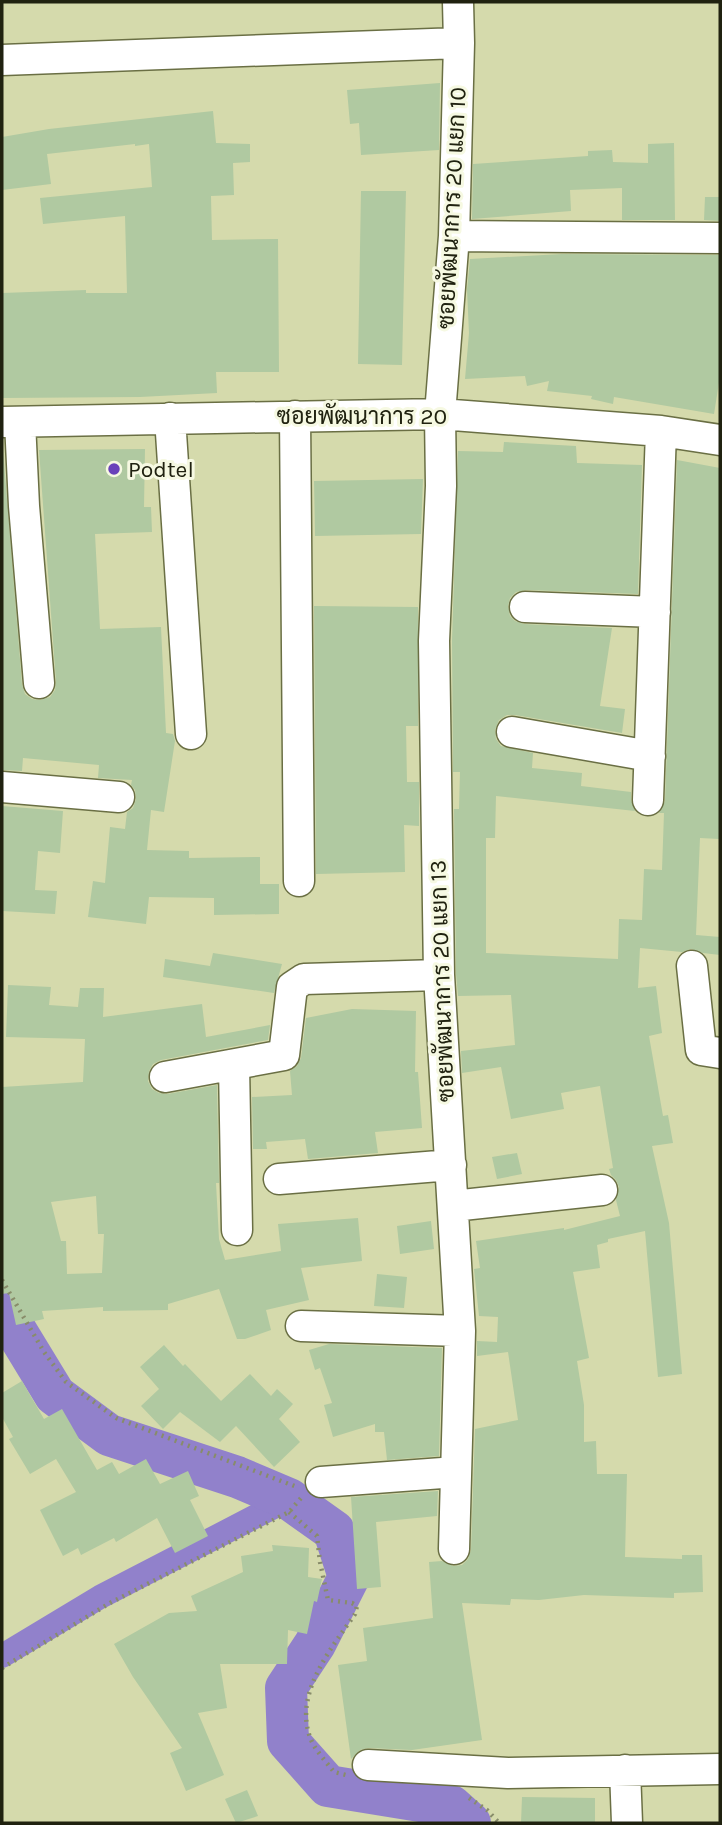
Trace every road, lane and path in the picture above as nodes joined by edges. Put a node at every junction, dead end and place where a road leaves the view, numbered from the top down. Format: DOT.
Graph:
graph roads {
  1 [pos="458,2"];
  2 [pos="460,43"];
  3 [pos="2,60"];
  4 [pos="454,236"];
  5 [pos="720,237"];
  6 [pos="440,414"];
  7 [pos="296,416"];
  8 [pos="170,418"];
  9 [pos="11,422"];
  10 [pos="661,431"];
  11 [pos="720,440"];
  12 [pos="525,607"];
  13 [pos="655,612"];
  14 [pos="38,683"];
  15 [pos="512,732"];
  16 [pos="191,734"];
  17 [pos="650,756"];
  18 [pos="2,787"];
  19 [pos="119,797"];
  20 [pos="648,800"];
  21 [pos="299,881"];
  22 [pos="692,966"];
  23 [pos="439,975"];
  24 [pos="720,1054"];
  25 [pos="234,1065"];
  26 [pos="165,1077"];
  27 [pos="450,1165"];
  28 [pos="279,1179"];
  29 [pos="602,1190"];
  30 [pos="453,1206"];
  31 [pos="237,1230"];
  32 [pos="2,1280"];
  33 [pos="301,1326"];
  34 [pos="460,1331"];
  35 [pos="456,1472"];
  36 [pos="321,1482"];
  37 [pos="289,1512"];
  38 [pos="454,1549"];
  39 [pos="355,1614"];
  40 [pos="2,1668"];
  41 [pos="368,1765"];
  42 [pos="720,1769"];
  43 [pos="625,1770"];
  44 [pos="627,1823"];
  1 -- 2 [label="street, ซอยพัฒนาการ 20 แยก 10"];
  2 -- 3 [label="street"];
  2 -- 4 [label="street, ซอยพัฒนาการ 20 แยก 10"];
  4 -- 5 [label="street"];
  4 -- 6 [label="street, ซอยพัฒนาการ 20 แยก 10"];
  6 -- 7 [label="street, ซอยพัฒนาการ 20"];
  6 -- 10 [label="street, ซอยพัฒนาการ 20"];
  6 -- 23 [label="street, ซอยพัฒนาการ 20 แยก 13"];
  7 -- 8 [label="street, ซอยพัฒนาการ 20"];
  7 -- 21 [label="street"];
  8 -- 9 [label="street, ซอยพัฒนาการ 20"];
  8 -- 16 [label="street"];
  9 -- 14 [label="street"];
  10 -- 11 [label="street, ซอยพัฒนาการ 20"];
  10 -- 13 [label="street"];
  12 -- 13 [label="street"];
  13 -- 17 [label="street"];
  15 -- 17 [label="street"];
  17 -- 20 [label="street"];
  18 -- 19 [label="street"];
  22 -- 24 [label="street"];
  23 -- 25 [label="street"];
  23 -- 27 [label="street, ซอยพัฒนาการ 20 แยก 13"];
  25 -- 26 [label="street"];
  25 -- 31 [label="street"];
  27 -- 28 [label="street"];
  27 -- 30 [label="street, ซอยพัฒนาการ 20 แยก 13"];
  29 -- 30 [label="street"];
  30 -- 34 [label="street, ซอยพัฒนาการ 20 แยก 13"];
  32 -- 37 [label="path"];
  33 -- 34 [label="street"];
  34 -- 35 [label="street, ซอยพัฒนาการ 20 แยก 13"];
  35 -- 36 [label="street"];
  35 -- 38 [label="street, ซอยพัฒนาการ 20 แยก 13"];
  37 -- 39 [label="path"];
  37 -- 40 [label="path"];
  41 -- 43 [label="street"];
  42 -- 43 [label="street"];
  43 -- 44 [label="street"];
}
